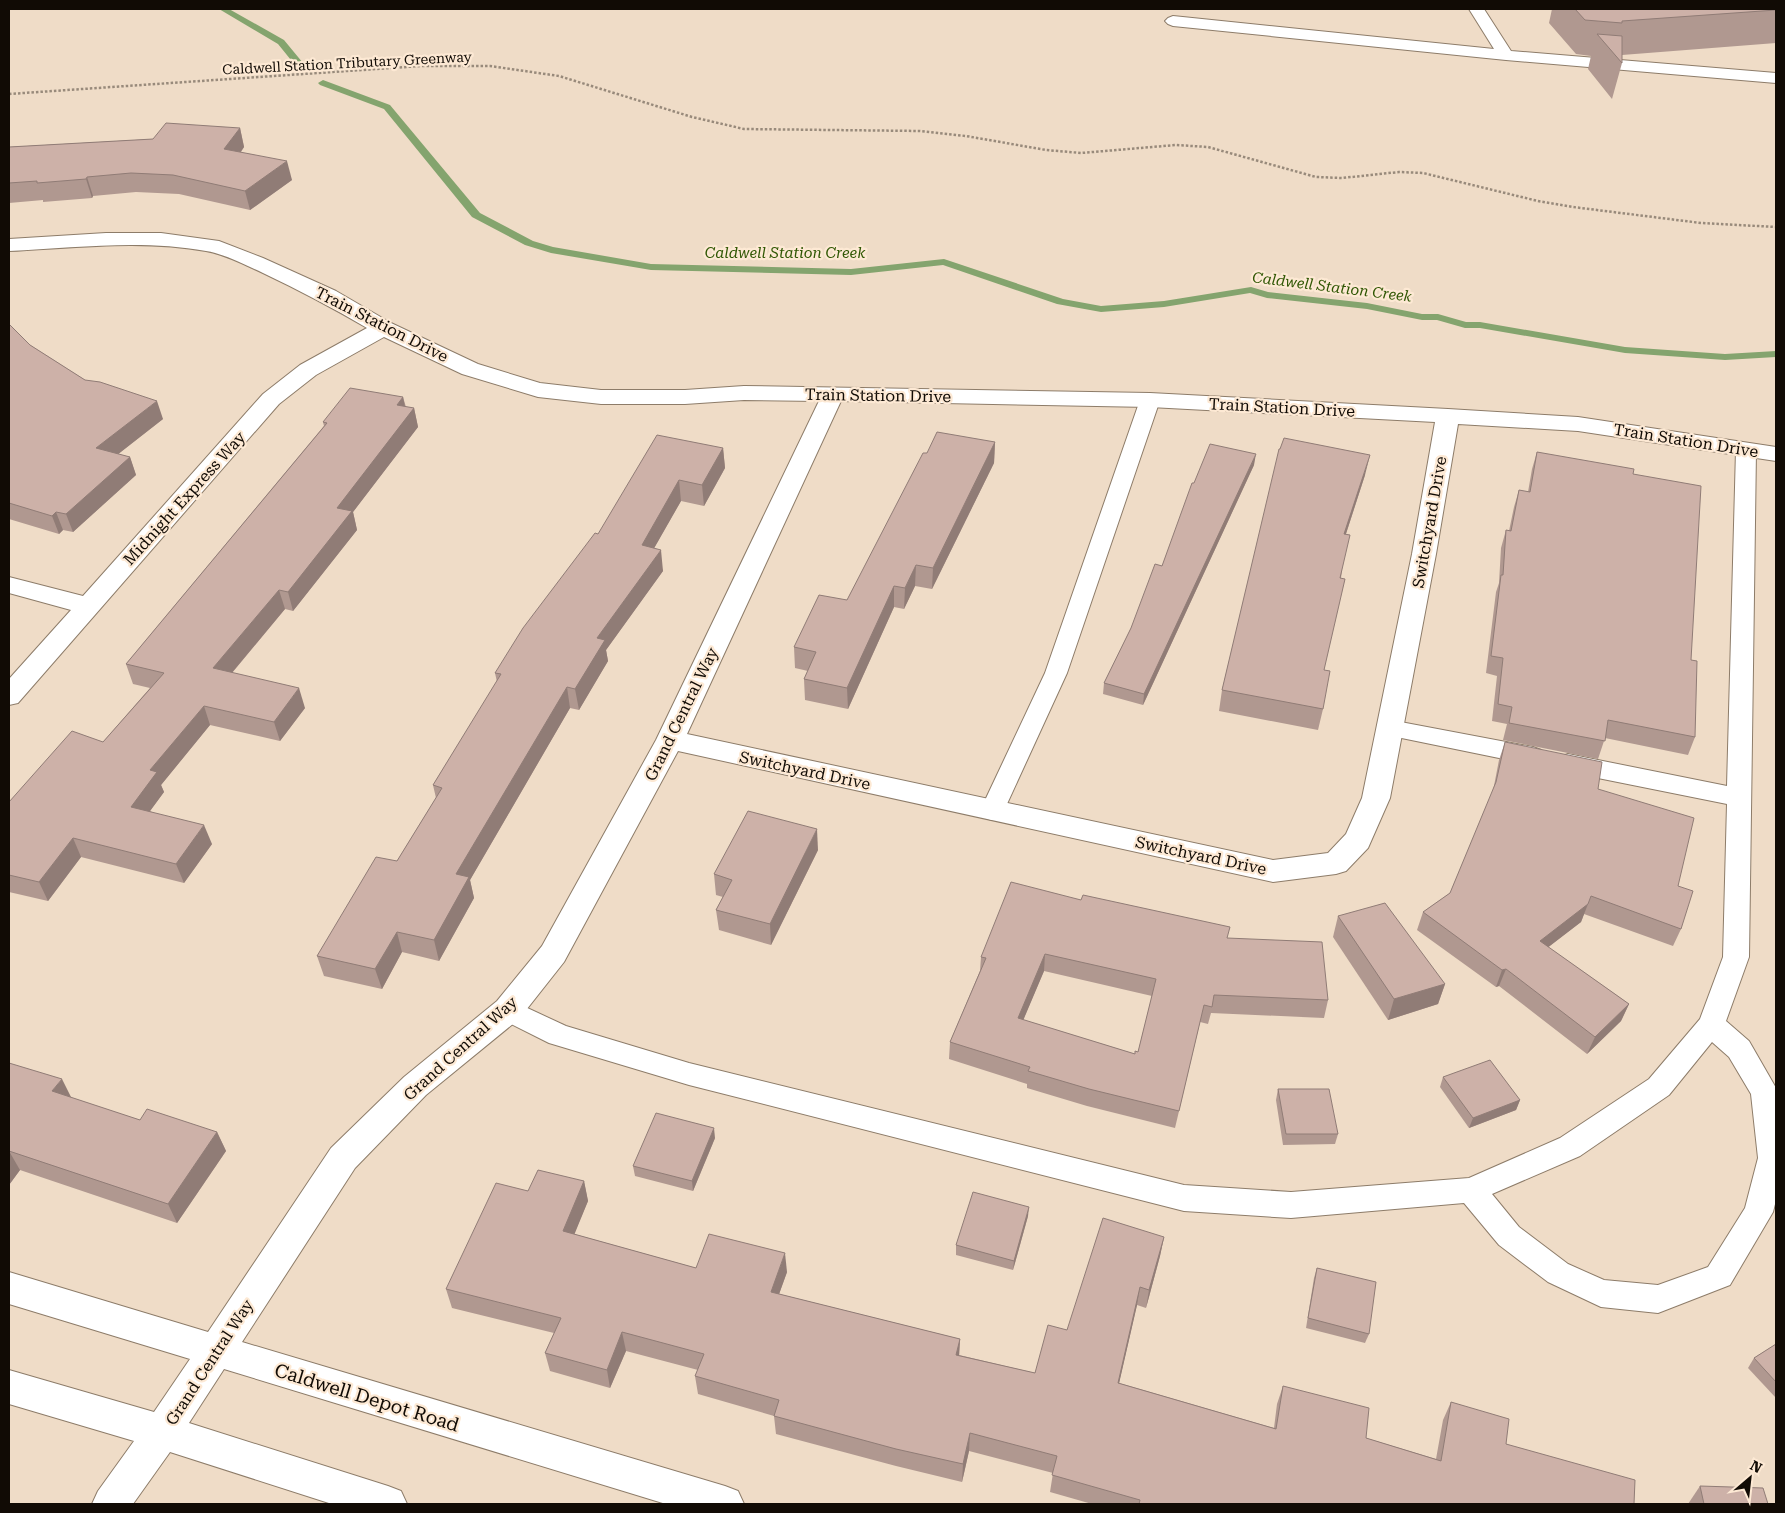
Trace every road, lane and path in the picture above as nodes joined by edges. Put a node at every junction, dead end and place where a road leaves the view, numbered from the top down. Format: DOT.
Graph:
graph roads {
  1 [pos="1477,9"];
  2 [pos="1173,21"];
  3 [pos="1506,55"];
  4 [pos="1776,78"];
  5 [pos="9,94"];
  6 [pos="1776,227"];
  7 [pos="9,245"];
  8 [pos="383,328"];
  9 [pos="833,395"];
  10 [pos="1150,400"];
  11 [pos="1448,416"];
  12 [pos="1746,450"];
  13 [pos="1776,454"];
  14 [pos="9,585"];
  15 [pos="88,606"];
  16 [pos="9,696"];
  17 [pos="1390,728"];
  18 [pos="670,740"];
  19 [pos="1738,797"];
  20 [pos="992,811"];
  21 [pos="508,1010"];
  22 [pos="1711,1024"];
  23 [pos="1471,1190"];
  24 [pos="9,1288"];
  25 [pos="216,1351"];
  26 [pos="9,1387"];
  27 [pos="162,1432"];
  28 [pos="111,1504"];
  29 [pos="388,1504"];
  30 [pos="725,1504"];
  1 -- 3 [label="lane"];
  2 -- 3 [label="lane"];
  3 -- 4 [label="lane"];
  5 -- 6 [label="path, Caldwell Station Tributary Greenway"];
  7 -- 8 [label="street, Train Station Drive"];
  8 -- 9 [label="street, Train Station Drive"];
  8 -- 15 [label="street, Midnight Express Way"];
  9 -- 10 [label="street, Train Station Drive"];
  9 -- 18 [label="street, Grand Central Way"];
  10 -- 11 [label="street, Train Station Drive"];
  10 -- 20 [label="lane"];
  11 -- 12 [label="street, Train Station Drive"];
  11 -- 17 [label="street, Switchyard Drive"];
  12 -- 13 [label="street, Train Station Drive"];
  12 -- 19 [label="lane"];
  14 -- 15 [label="street"];
  15 -- 16 [label="street, Midnight Express Way"];
  17 -- 19 [label="lane"];
  17 -- 20 [label="street, Switchyard Drive"];
  18 -- 20 [label="street, Switchyard Drive"];
  18 -- 21 [label="street, Grand Central Way"];
  19 -- 22 [label="lane"];
  21 -- 23 [label="lane"];
  21 -- 25 [label="street, Grand Central Way"];
  22 -- 23 [label="lane"];
  22 -- 23 [label="lane"];
  24 -- 25 [label="street, Caldwell Depot Road"];
  25 -- 27 [label="street, Grand Central Way"];
  25 -- 30 [label="street, Caldwell Depot Road"];
  26 -- 27 [label="street"];
  27 -- 28 [label="street, Grand Central Way"];
  27 -- 29 [label="street"];
}
